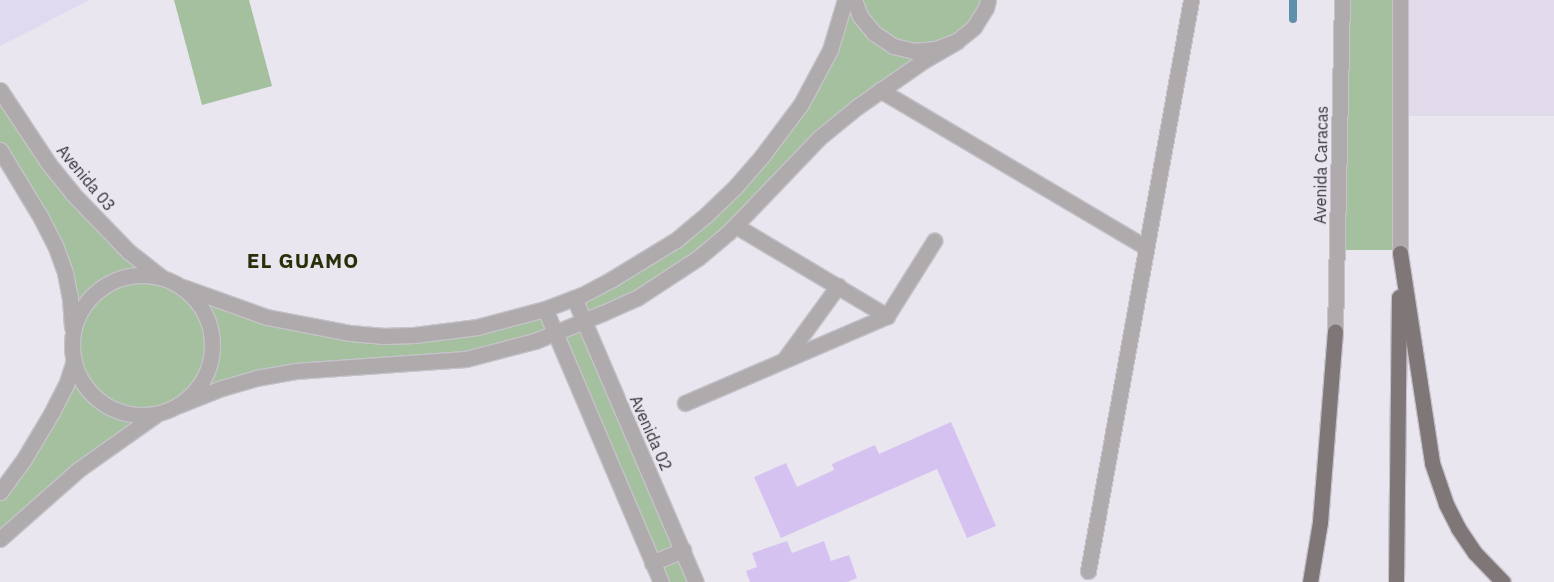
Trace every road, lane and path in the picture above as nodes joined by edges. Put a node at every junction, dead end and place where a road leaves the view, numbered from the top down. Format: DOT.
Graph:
graph roads {
  1 [pos="845,0"];
  2 [pos="854,0"];
  3 [pos="988,0"];
  4 [pos="1191,0"];
  5 [pos="1342,0"];
  6 [pos="1400,0"];
  7 [pos="957,41"];
  8 [pos="0,90"];
  9 [pos="880,90"];
  10 [pos="0,150"];
  11 [pos="736,226"];
  12 [pos="934,241"];
  13 [pos="1146,247"];
  14 [pos="1400,253"];
  15 [pos="161,276"];
  16 [pos="838,286"];
  17 [pos="182,287"];
  18 [pos="574,298"];
  19 [pos="545,309"];
  20 [pos="886,316"];
  21 [pos="583,322"];
  22 [pos="1335,332"];
  23 [pos="555,333"];
  24 [pos="72,337"];
  25 [pos="74,360"];
  26 [pos="784,360"];
  27 [pos="685,403"];
  28 [pos="179,405"];
  29 [pos="158,414"];
  30 [pos="0,492"];
  31 [pos="0,539"];
  32 [pos="683,550"];
  33 [pos="652,563"];
  34 [pos="1088,571"];
  35 [pos="661,582"];
  36 [pos="696,582"];
  37 [pos="1310,582"];
  38 [pos="1396,582"];
  39 [pos="1503,582"];
  1 -- 18 [label="street"];
  2 -- 7 [label="street"];
  3 -- 7 [label="street"];
  4 -- 13 [label="street"];
  5 -- 22 [label="street, Avenida Caracas"];
  6 -- 14 [label="street"];
  7 -- 9 [label="street"];
  8 -- 15 [label="street, Avenida 03"];
  9 -- 11 [label="street"];
  9 -- 13 [label="street"];
  10 -- 24 [label="street"];
  11 -- 16 [label="street"];
  11 -- 21 [label="street"];
  12 -- 20 [label="street"];
  13 -- 34 [label="street"];
  14 -- 38 [label="main road"];
  14 -- 39 [label="main road"];
  15 -- 17 [label="street"];
  15 -- 24 [label="street"];
  16 -- 20 [label="street"];
  16 -- 26 [label="street"];
  17 -- 19 [label="street"];
  17 -- 28 [label="street"];
  18 -- 19 [label="street"];
  18 -- 21 [label="street, Avenida 02"];
  19 -- 23 [label="street"];
  20 -- 26 [label="street"];
  21 -- 23 [label="street"];
  21 -- 32 [label="street, Avenida 02"];
  22 -- 37 [label="main road"];
  23 -- 28 [label="street"];
  23 -- 33 [label="street"];
  24 -- 25 [label="street"];
  25 -- 29 [label="street"];
  25 -- 30 [label="street"];
  26 -- 27 [label="street"];
  28 -- 29 [label="street"];
  29 -- 31 [label="street"];
  32 -- 33 [label="street"];
  32 -- 36 [label="street, Avenida 02"];
  33 -- 35 [label="street"];
}
